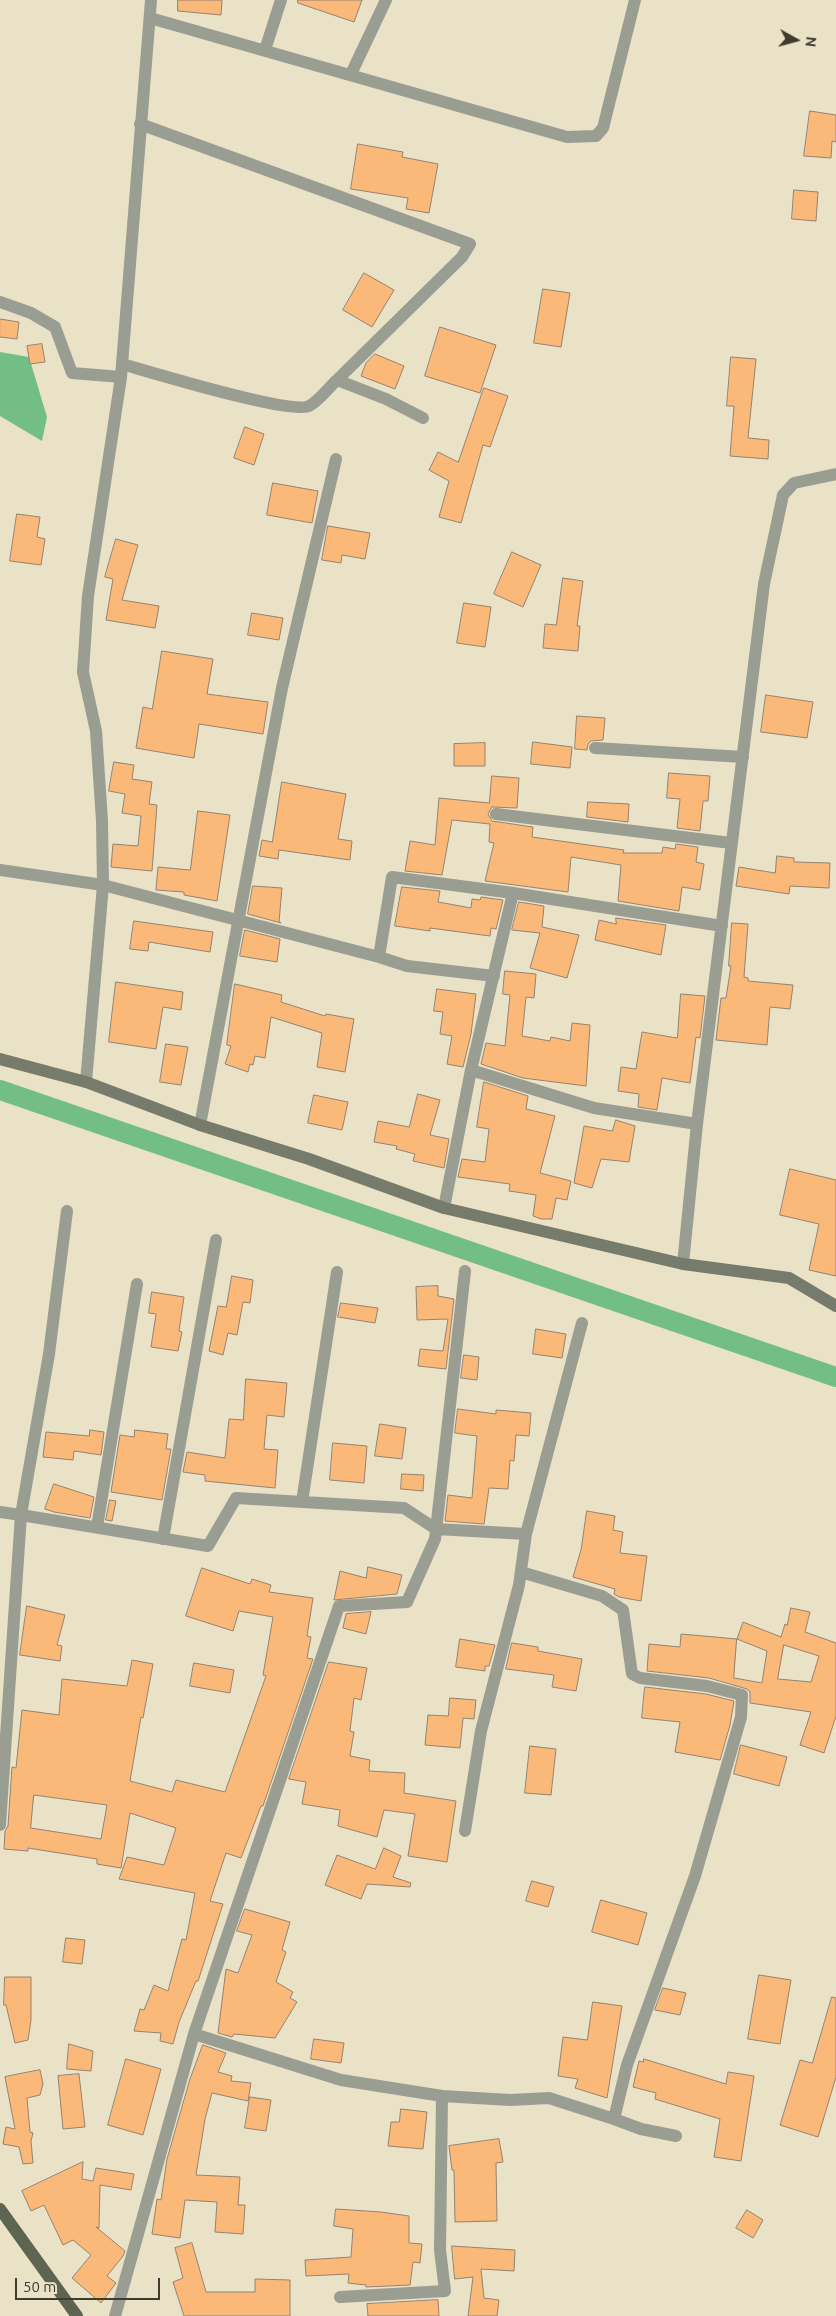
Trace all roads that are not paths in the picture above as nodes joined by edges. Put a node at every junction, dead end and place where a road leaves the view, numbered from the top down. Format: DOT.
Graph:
graph roads {
  1 [pos="151,0"];
  2 [pos="281,0"];
  3 [pos="386,0"];
  4 [pos="635,0"];
  5 [pos="150,18"];
  6 [pos="265,50"];
  7 [pos="352,74"];
  8 [pos="140,124"];
  9 [pos="0,302"];
  10 [pos="122,364"];
  11 [pos="121,377"];
  12 [pos="337,380"];
  13 [pos="423,418"];
  14 [pos="336,459"];
  15 [pos="836,474"];
  16 [pos="595,748"];
  17 [pos="743,757"];
  18 [pos="496,814"];
  19 [pos="731,843"];
  20 [pos="0,870"];
  21 [pos="103,885"];
  22 [pos="513,893"];
  23 [pos="239,921"];
  24 [pos="722,926"];
  25 [pos="379,957"];
  26 [pos="494,976"];
  27 [pos="0,1059"];
  28 [pos="471,1070"];
  29 [pos="86,1082"];
  30 [pos="697,1124"];
  31 [pos="200,1125"];
  32 [pos="444,1208"];
  33 [pos="67,1211"];
  34 [pos="216,1240"];
  35 [pos="683,1264"];
  36 [pos="465,1271"];
  37 [pos="337,1272"];
  38 [pos="137,1284"];
  39 [pos="836,1306"];
  40 [pos="582,1323"];
  41 [pos="302,1502"];
  42 [pos="0,1512"];
  43 [pos="21,1514"];
  44 [pos="97,1527"];
  45 [pos="436,1528"];
  46 [pos="526,1534"];
  47 [pos="163,1539"];
  48 [pos="521,1572"];
  49 [pos="0,1825"];
  50 [pos="465,1831"];
  51 [pos="194,2034"];
  52 [pos="442,2096"];
  53 [pos="614,2119"];
  54 [pos="676,2136"];
  55 [pos="0,2209"];
  56 [pos="340,2296"];
  57 [pos="77,2316"];
  58 [pos="115,2316"];
  1 -- 5 [label="street"];
  2 -- 6 [label="street"];
  3 -- 7 [label="street"];
  4 -- 7 [label="street"];
  5 -- 6 [label="street"];
  5 -- 8 [label="street"];
  6 -- 7 [label="street"];
  8 -- 10 [label="street"];
  8 -- 12 [label="street"];
  9 -- 11 [label="street"];
  10 -- 11 [label="street"];
  10 -- 12 [label="street"];
  11 -- 21 [label="street"];
  12 -- 13 [label="street"];
  14 -- 23 [label="street"];
  15 -- 17 [label="street"];
  16 -- 17 [label="street"];
  17 -- 19 [label="street"];
  18 -- 19 [label="street"];
  19 -- 24 [label="street"];
  20 -- 21 [label="street"];
  21 -- 23 [label="street"];
  21 -- 29 [label="street"];
  22 -- 24 [label="street"];
  22 -- 25 [label="street"];
  22 -- 26 [label="street"];
  23 -- 25 [label="street"];
  23 -- 31 [label="street"];
  24 -- 30 [label="street"];
  25 -- 26 [label="street"];
  26 -- 28 [label="street"];
  27 -- 29 [label="street"];
  28 -- 30 [label="street"];
  28 -- 32 [label="street"];
  29 -- 31 [label="street"];
  30 -- 35 [label="street"];
  31 -- 32 [label="street"];
  32 -- 35 [label="street"];
  33 -- 43 [label="street"];
  34 -- 47 [label="street"];
  35 -- 39 [label="street"];
  36 -- 45 [label="street"];
  37 -- 41 [label="street"];
  38 -- 44 [label="street"];
  40 -- 46 [label="street"];
  41 -- 45 [label="street"];
  41 -- 47 [label="street"];
  42 -- 43 [label="street"];
  43 -- 44 [label="street"];
  43 -- 49 [label="street"];
  44 -- 47 [label="street"];
  45 -- 46 [label="street"];
  45 -- 51 [label="street"];
  46 -- 48 [label="street"];
  48 -- 50 [label="street"];
  48 -- 53 [label="street"];
  51 -- 52 [label="street"];
  51 -- 58 [label="street"];
  52 -- 53 [label="street"];
  52 -- 56 [label="street"];
  53 -- 54 [label="street"];
  55 -- 57 [label="main road"];
}
